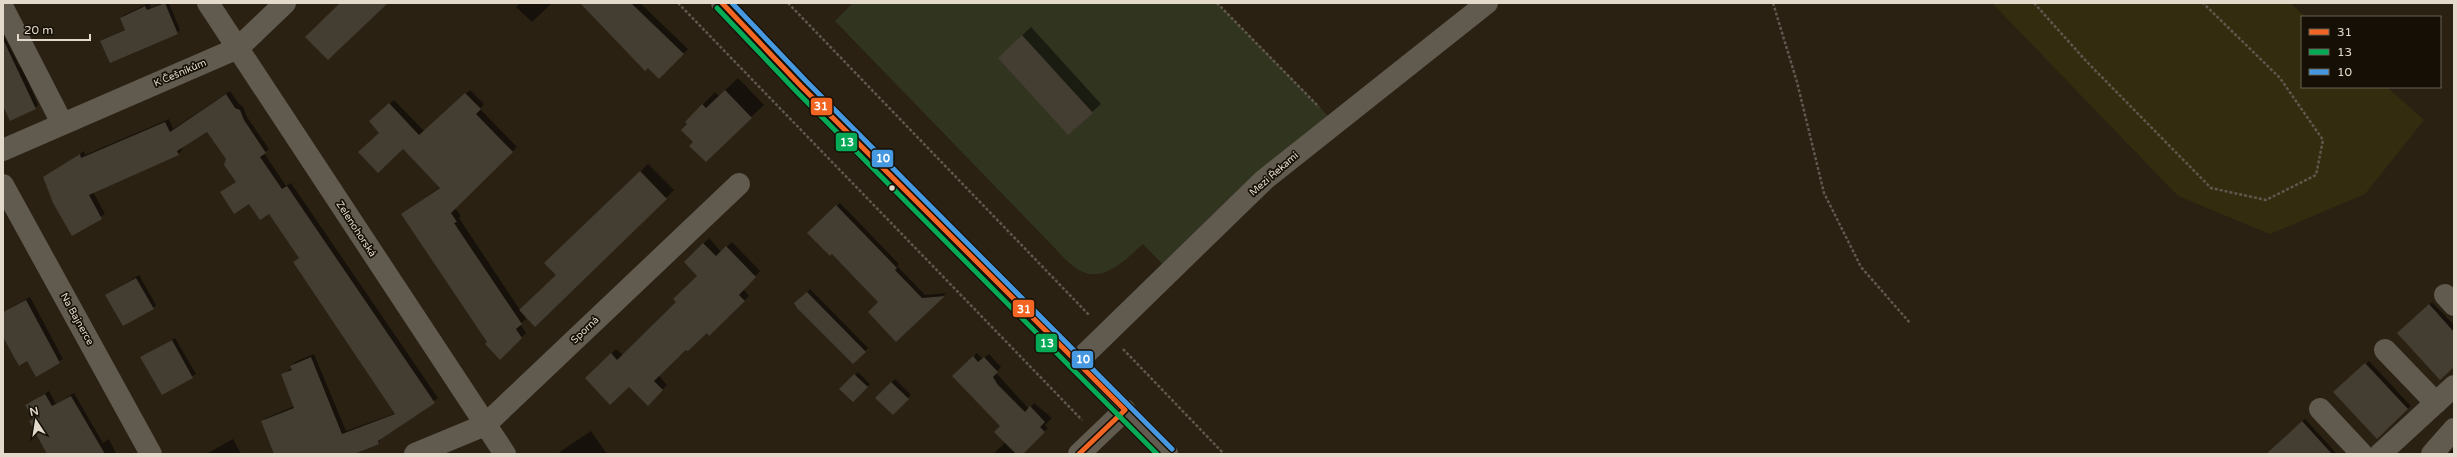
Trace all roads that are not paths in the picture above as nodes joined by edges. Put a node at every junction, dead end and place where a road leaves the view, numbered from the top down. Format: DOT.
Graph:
graph roads {
  1 [pos="208,3"];
  2 [pos="285,3"];
  3 [pos="722,3"];
  4 [pos="1487,3"];
  5 [pos="3,8"];
  6 [pos="238,48"];
  7 [pos="62,123"];
  8 [pos="3,150"];
  9 [pos="739,184"];
  10 [pos="3,185"];
  11 [pos="2385,350"];
  12 [pos="1077,362"];
  13 [pos="2454,386"];
  14 [pos="2436,403"];
  15 [pos="2320,409"];
  16 [pos="1125,410"];
  17 [pos="485,425"];
  18 [pos="2454,429"];
  19 [pos="151,454"];
  20 [pos="416,454"];
  21 [pos="505,454"];
  22 [pos="1078,454"];
  23 [pos="1167,454"];
  24 [pos="2362,454"];
  25 [pos="2380,454"];
  26 [pos="2432,454"];
  1 -- 6 [label="street, Zelenohorská"];
  2 -- 6 [label="street, K Češníkům"];
  3 -- 12 [label="street"];
  4 -- 12 [label="street, Mezi Řekami"];
  5 -- 7 [label="street"];
  6 -- 7 [label="street, K Češníkům"];
  6 -- 17 [label="street, Zelenohorská"];
  7 -- 8 [label="street, K Češníkům"];
  9 -- 17 [label="street, Sporná"];
  10 -- 19 [label="street, Na Bajnerce"];
  11 -- 14 [label="street"];
  12 -- 16 [label="street"];
  13 -- 14 [label="street"];
  14 -- 25 [label="street"];
  15 -- 24 [label="street"];
  16 -- 22 [label="street"];
  16 -- 23 [label="street"];
  17 -- 20 [label="street, Sporná"];
  17 -- 21 [label="street, Zelenohorská"];
  18 -- 26 [label="street"];
}
